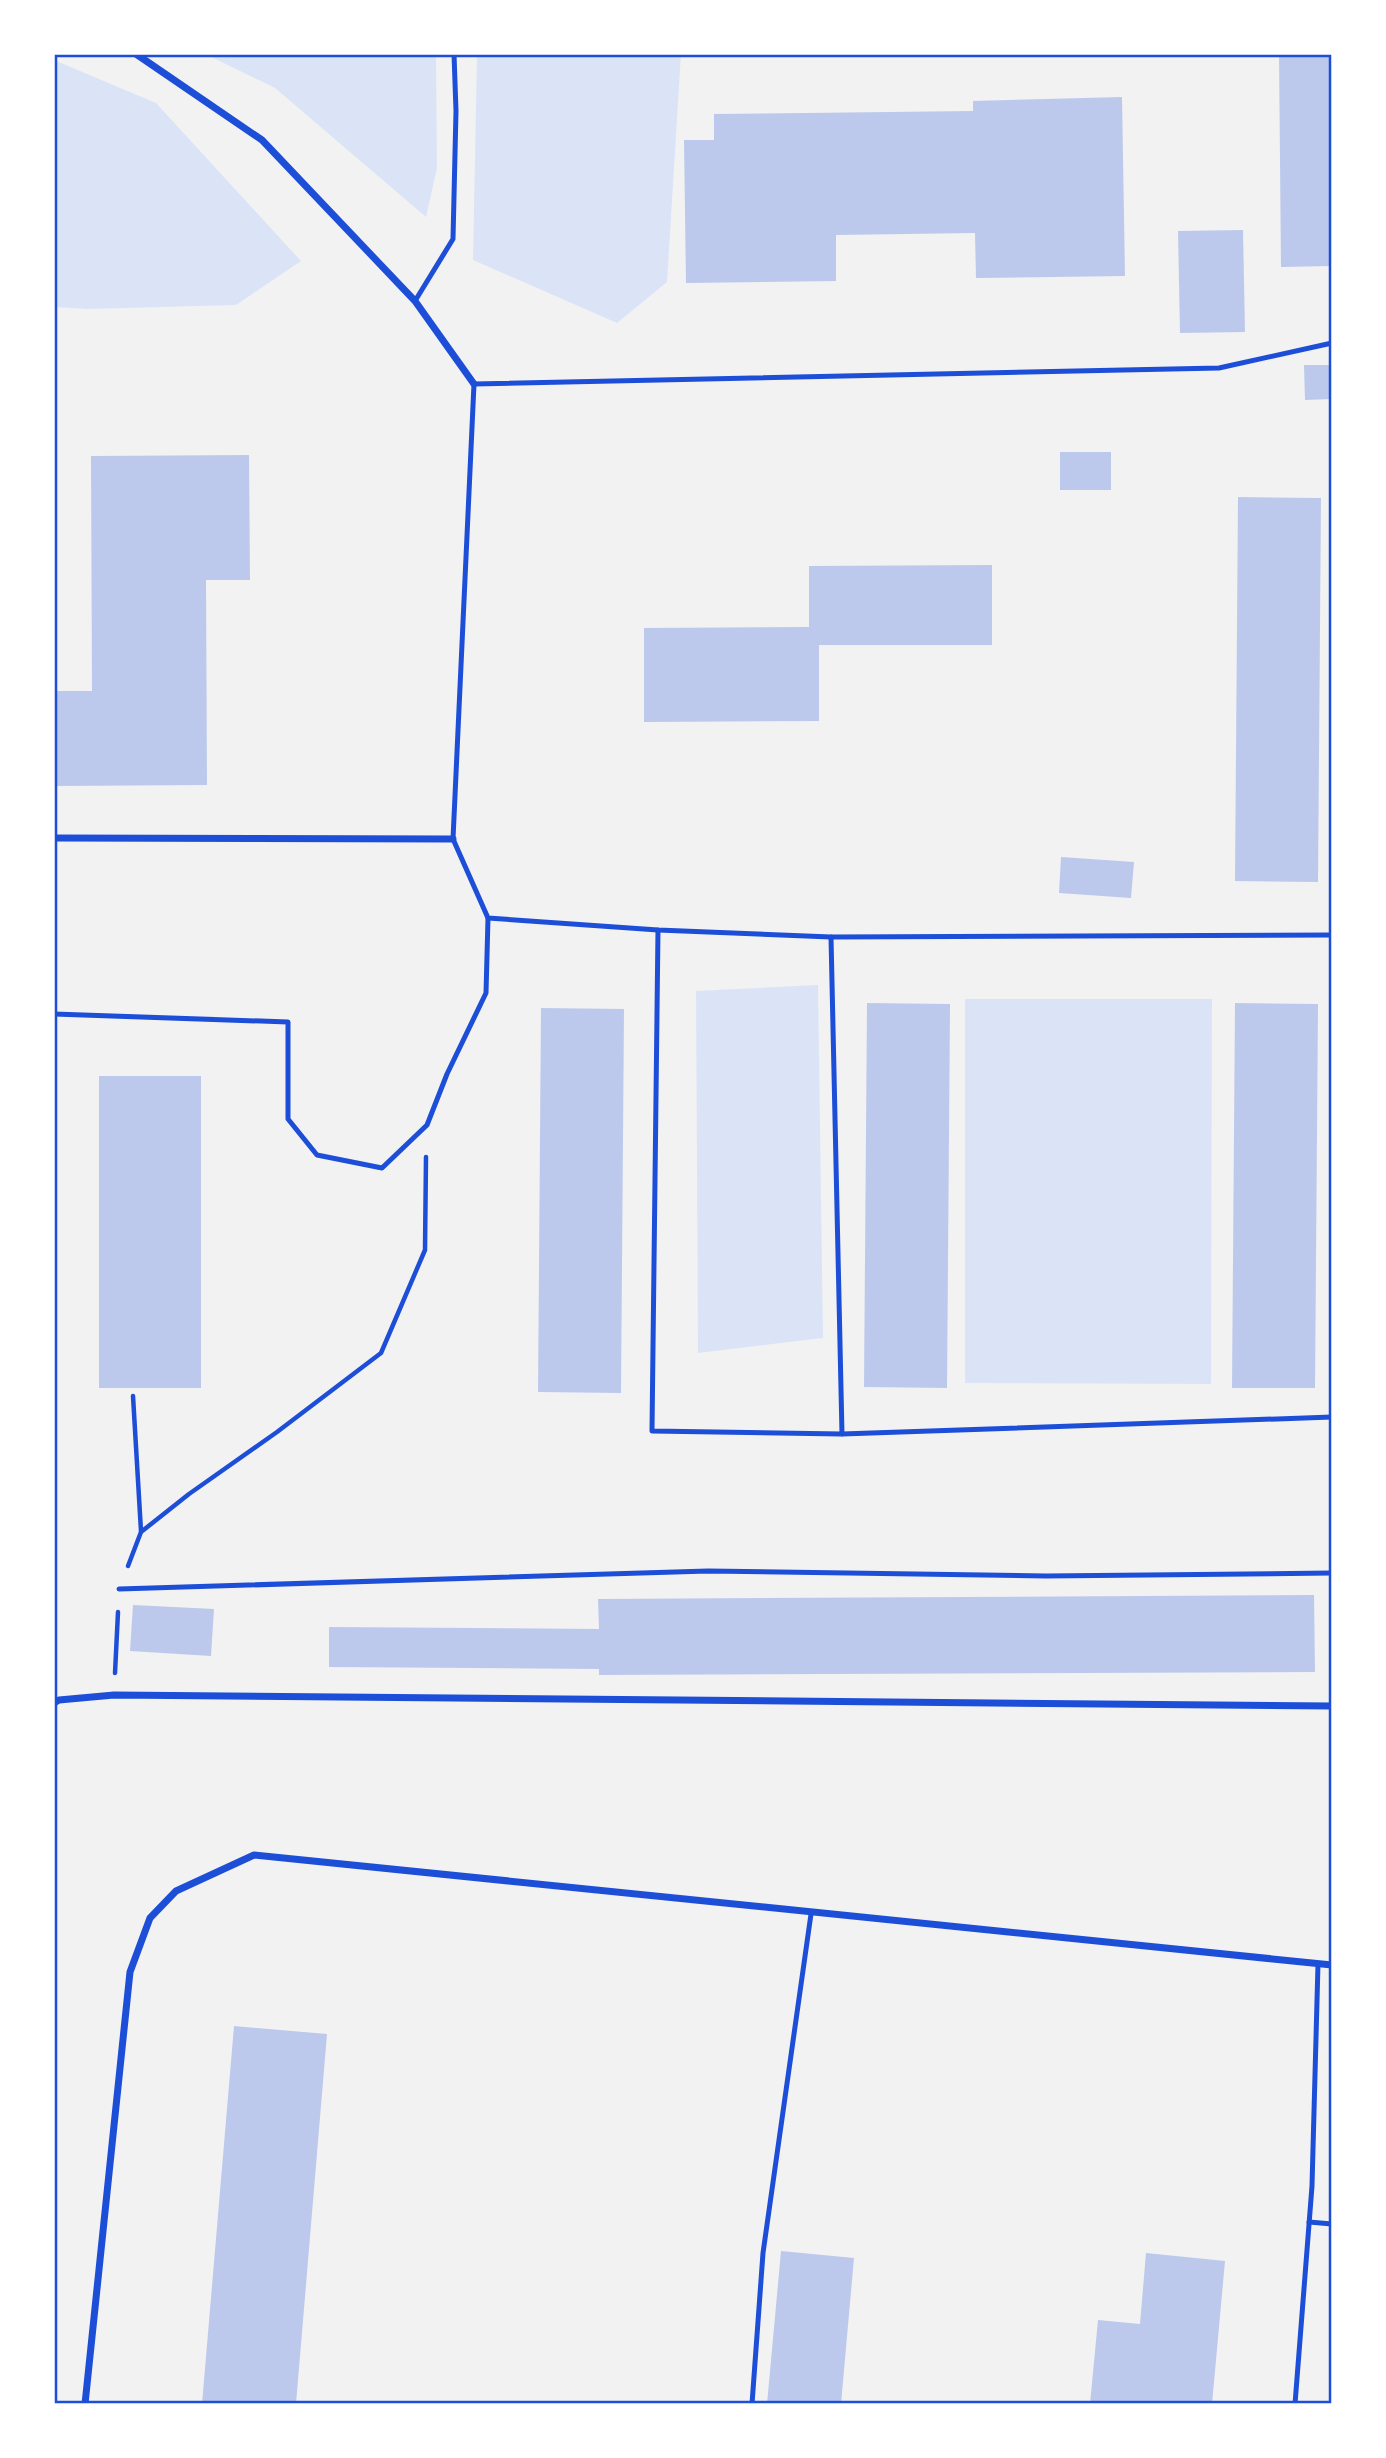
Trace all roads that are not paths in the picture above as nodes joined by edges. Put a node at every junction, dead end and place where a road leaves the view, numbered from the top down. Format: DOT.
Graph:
graph roads {
  1 [pos="136,54"];
  2 [pos="454,54"];
  3 [pos="415,301"];
  4 [pos="1332,343"];
  5 [pos="474,384"];
  6 [pos="54,838"];
  7 [pos="453,839"];
  8 [pos="488,918"];
  9 [pos="658,930"];
  10 [pos="1332,935"];
  11 [pos="831,937"];
  12 [pos="54,1014"];
  13 [pos="1332,1417"];
  14 [pos="842,1434"];
  15 [pos="1332,1573"];
  16 [pos="119,1588"];
  17 [pos="54,1703"];
  18 [pos="1332,1706"];
  19 [pos="811,1913"];
  20 [pos="1318,1964"];
  21 [pos="1332,1965"];
  22 [pos="1310,2222"];
  23 [pos="1332,2224"];
  24 [pos="85,2404"];
  25 [pos="752,2404"];
  26 [pos="1294,2404"];
  1 -- 3 [label="street"];
  2 -- 3 [label="lane"];
  3 -- 5 [label="street"];
  4 -- 5 [label="lane"];
  5 -- 7 [label="lane"];
  6 -- 7 [label="street"];
  7 -- 8 [label="lane"];
  8 -- 9 [label="lane"];
  8 -- 12 [label="lane"];
  9 -- 11 [label="lane"];
  9 -- 14 [label="lane"];
  10 -- 11 [label="lane"];
  11 -- 14 [label="lane"];
  13 -- 14 [label="lane"];
  15 -- 16 [label="lane"];
  17 -- 18 [label="street"];
  19 -- 20 [label="street"];
  19 -- 24 [label="street"];
  19 -- 25 [label="lane"];
  20 -- 21 [label="street"];
  20 -- 22 [label="lane"];
  22 -- 23 [label="lane"];
  22 -- 26 [label="lane"];
}
